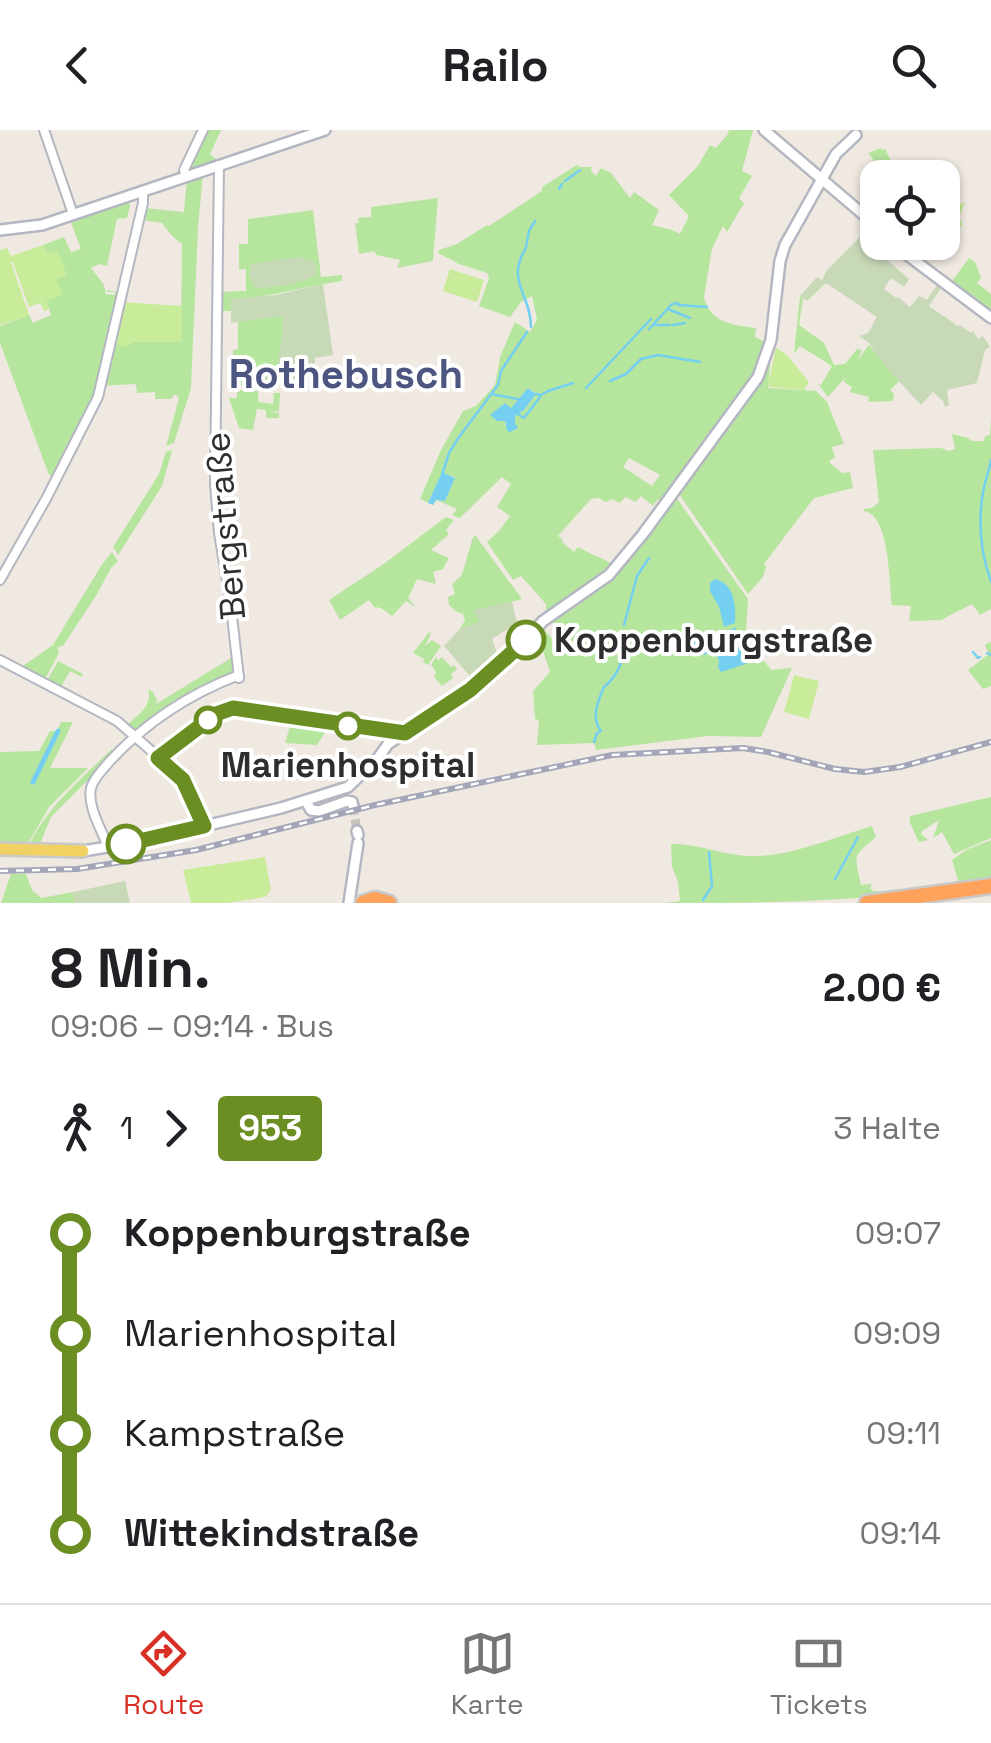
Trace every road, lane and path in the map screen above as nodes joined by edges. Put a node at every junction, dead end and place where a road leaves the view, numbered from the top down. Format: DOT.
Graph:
graph roads {
  1 [pos="44,130"];
  2 [pos="203,130"];
  3 [pos="325,130"];
  4 [pos="764,130"];
  5 [pos="869,130"];
  6 [pos="218,165"];
  7 [pos="188,175"];
  8 [pos="819,176"];
  9 [pos="143,191"];
  10 [pos="830,191"];
  11 [pos="813,194"];
  12 [pos="804,208"];
  13 [pos="860,213"];
  14 [pos="73,214"];
  15 [pos="860,215"];
  16 [pos="0,230"];
  17 [pos="917,260"];
  18 [pos="991,316"];
  19 [pos="0,580"];
  20 [pos="0,660"];
  21 [pos="134,737"];
  22 [pos="311,799"];
  23 [pos="353,806"];
  24 [pos="204,826"];
  25 [pos="358,836"];
  26 [pos="108,848"];
  27 [pos="0,849"];
  28 [pos="83,851"];
  29 [pos="991,889"];
  30 [pos="960,895"];
  31 [pos="353,900"];
  32 [pos="389,903"];
  33 [pos="867,903"];
  34 [pos="928,903"];
  1 -- 14 [label="street"];
  2 -- 7 [label="street"];
  3 -- 6 [label="main road"];
  4 -- 8 [label="main road"];
  5 -- 8 [label="main road"];
  6 -- 7 [label="main road"];
  6 -- 21 [label="street, Bergstraße"];
  7 -- 9 [label="main road"];
  8 -- 10 [label="main road"];
  8 -- 11 [label="main road"];
  8 -- 12 [label="main road"];
  8 -- 13 [label="main road"];
  9 -- 14 [label="main road"];
  9 -- 19 [label="street"];
  10 -- 11 [label="main road"];
  10 -- 15 [label="main road"];
  11 -- 12 [label="main road"];
  12 -- 22 [label="main road"];
  14 -- 16 [label="main road"];
  17 -- 18 [label="main road"];
  20 -- 21 [label="street"];
  21 -- 24 [label="street"];
  21 -- 26 [label="street"];
  22 -- 23 [label="main road"];
  22 -- 24 [label="main road"];
  24 -- 26 [label="main road"];
  25 -- 31 [label="main road"];
  26 -- 28 [label="main road"];
  27 -- 28 [label="main road"];
  29 -- 30 [label="highway"];
  30 -- 33 [label="highway"];
  30 -- 34 [label="highway"];
  31 -- 32 [label="highway"];
}
